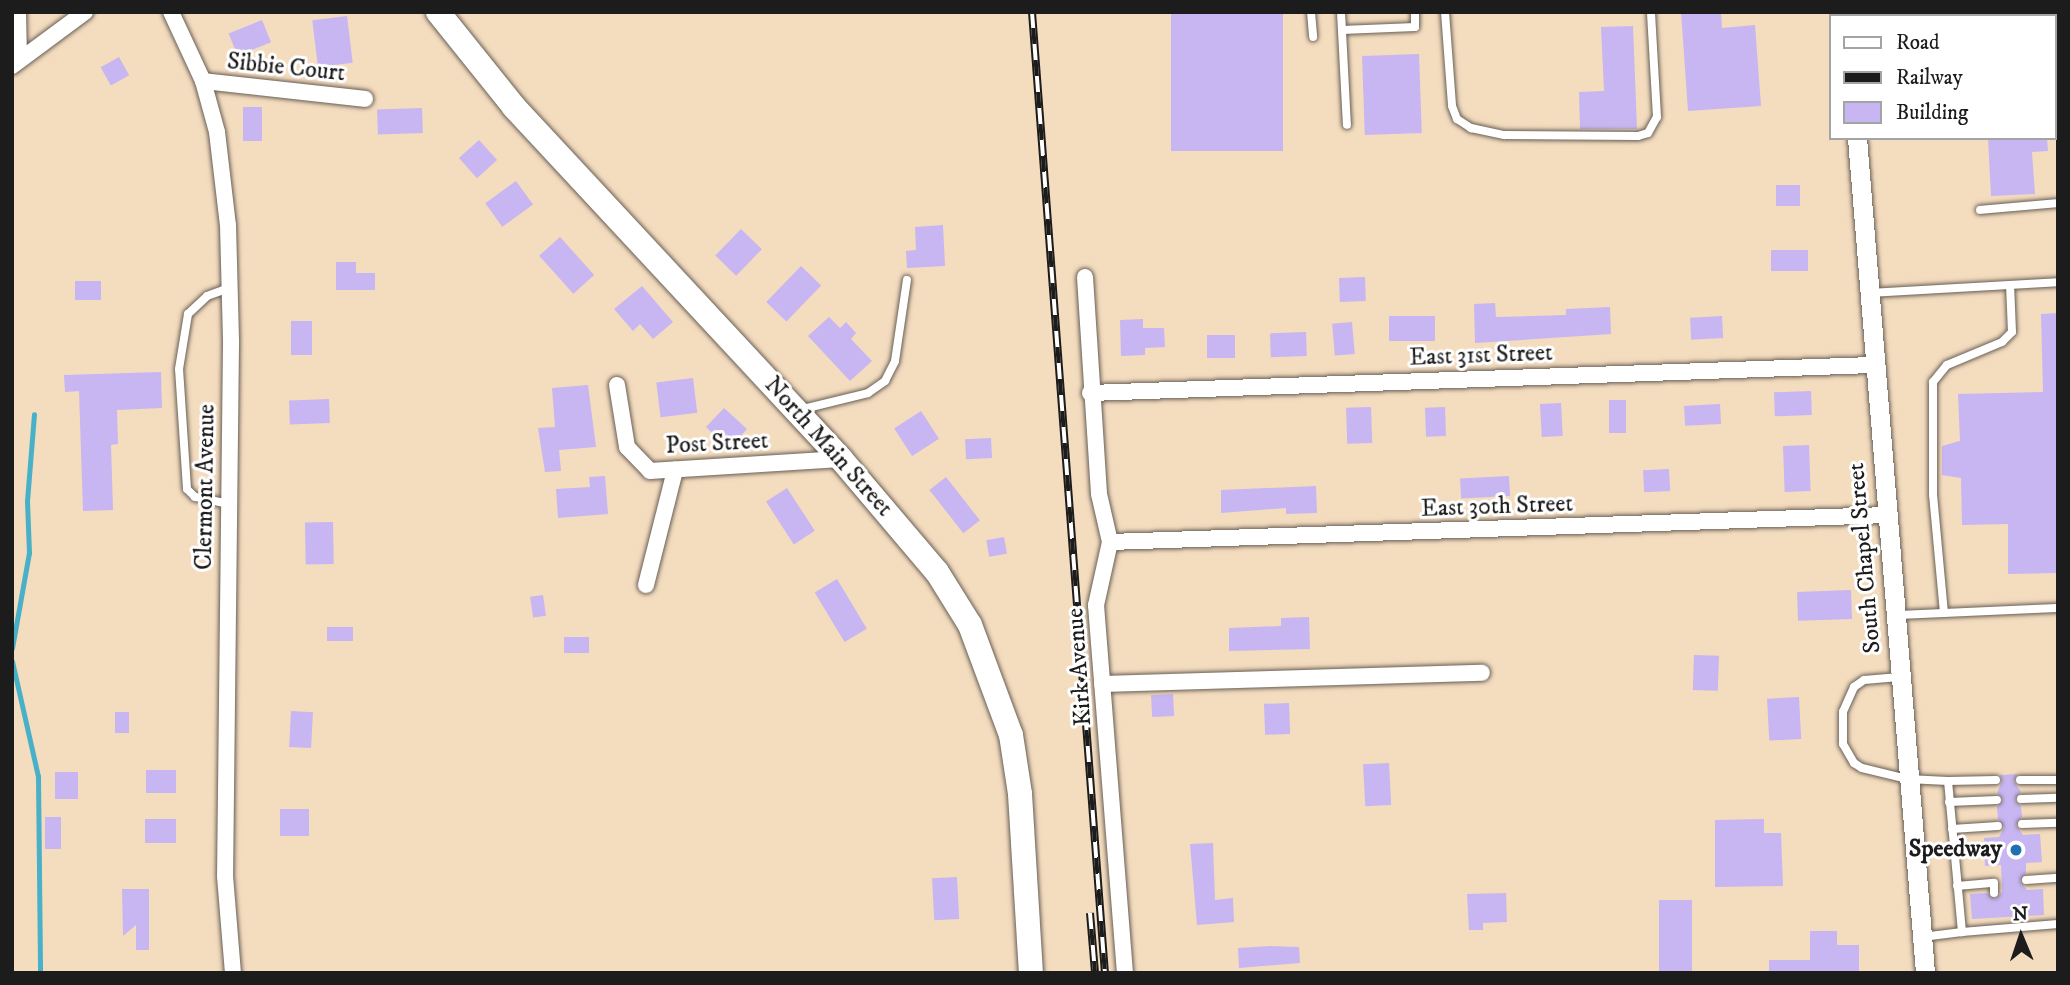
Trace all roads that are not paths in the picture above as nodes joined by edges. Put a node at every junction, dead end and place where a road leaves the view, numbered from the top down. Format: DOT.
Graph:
graph roads {
  1 [pos="18,12"];
  2 [pos="85,12"];
  3 [pos="171,12"];
  4 [pos="438,12"];
  5 [pos="1311,12"];
  6 [pos="1341,12"];
  7 [pos="1415,12"];
  8 [pos="1445,12"];
  9 [pos="1651,12"];
  10 [pos="1342,30"];
  11 [pos="1312,37"];
  12 [pos="16,63"];
  13 [pos="203,81"];
  14 [pos="365,99"];
  15 [pos="1347,125"];
  16 [pos="1857,140"];
  17 [pos="2058,203"];
  18 [pos="1980,210"];
  19 [pos="1085,277"];
  20 [pos="907,280"];
  21 [pos="2058,282"];
  22 [pos="2010,285"];
  23 [pos="230,288"];
  24 [pos="1868,293"];
  25 [pos="1873,365"];
  26 [pos="617,385"];
  27 [pos="1090,393"];
  28 [pos="796,411"];
  29 [pos="841,459"];
  30 [pos="675,470"];
  31 [pos="229,504"];
  32 [pos="1887,515"];
  33 [pos="1110,542"];
  34 [pos="646,585"];
  35 [pos="2058,608"];
  36 [pos="1944,613"];
  37 [pos="1894,615"];
  38 [pos="1482,673"];
  39 [pos="1899,677"];
  40 [pos="1102,684"];
  41 [pos="1907,779"];
  42 [pos="1948,780"];
  43 [pos="1996,780"];
  44 [pos="2020,780"];
  45 [pos="2058,780"];
  46 [pos="2058,798"];
  47 [pos="2021,799"];
  48 [pos="1997,800"];
  49 [pos="1949,802"];
  50 [pos="2058,823"];
  51 [pos="2022,824"];
  52 [pos="1998,826"];
  53 [pos="1952,829"];
  54 [pos="2058,878"];
  55 [pos="2026,880"];
  56 [pos="1958,886"];
  57 [pos="1994,893"];
  58 [pos="2058,924"];
  59 [pos="1962,932"];
  60 [pos="1922,937"];
  61 [pos="233,973"];
  62 [pos="1031,973"];
  63 [pos="1125,973"];
  64 [pos="1924,973"];
  1 -- 12 [label="street"];
  2 -- 12 [label="street"];
  3 -- 13 [label="street, Clermont Avenue"];
  4 -- 28 [label="main road, North Main Street"];
  5 -- 11 [label="lane"];
  6 -- 10 [label="lane"];
  7 -- 10 [label="lane"];
  8 -- 9 [label="lane"];
  10 -- 15 [label="lane"];
  13 -- 14 [label="street, Sibbie Court"];
  13 -- 23 [label="street, Clermont Avenue"];
  16 -- 24 [label="street, South Chapel Street"];
  17 -- 18 [label="lane"];
  19 -- 27 [label="street, Kirk Avenue"];
  20 -- 28 [label="lane"];
  21 -- 22 [label="lane"];
  22 -- 24 [label="lane"];
  22 -- 36 [label="lane"];
  23 -- 31 [label="street, Clermont Avenue"];
  23 -- 31 [label="lane"];
  24 -- 25 [label="street, South Chapel Street"];
  25 -- 27 [label="street, East 31st Street"];
  25 -- 32 [label="street, South Chapel Street"];
  26 -- 30 [label="street, Post Street"];
  27 -- 33 [label="street, Kirk Avenue"];
  28 -- 29 [label="main road, North Main Street"];
  29 -- 30 [label="street, Post Street"];
  29 -- 62 [label="main road, North Main Street"];
  30 -- 34 [label="street"];
  31 -- 61 [label="street, Clermont Avenue"];
  32 -- 33 [label="street, East 30th Street"];
  32 -- 37 [label="street, South Chapel Street"];
  33 -- 40 [label="street, Kirk Avenue"];
  35 -- 36 [label="lane"];
  36 -- 37 [label="lane"];
  37 -- 39 [label="street, South Chapel Street"];
  38 -- 40 [label="street"];
  39 -- 41 [label="street, South Chapel Street"];
  39 -- 41 [label="lane"];
  40 -- 63 [label="street, Kirk Avenue"];
  41 -- 42 [label="lane"];
  41 -- 60 [label="street, South Chapel Street"];
  42 -- 43 [label="lane"];
  42 -- 49 [label="lane"];
  44 -- 45 [label="lane"];
  46 -- 47 [label="lane"];
  48 -- 49 [label="lane"];
  49 -- 53 [label="lane"];
  50 -- 51 [label="lane"];
  52 -- 53 [label="lane"];
  53 -- 56 [label="lane"];
  54 -- 55 [label="lane"];
  56 -- 57 [label="lane"];
  56 -- 59 [label="lane"];
  58 -- 59 [label="lane"];
  59 -- 60 [label="lane"];
  60 -- 64 [label="street, South Chapel Street"];
}
